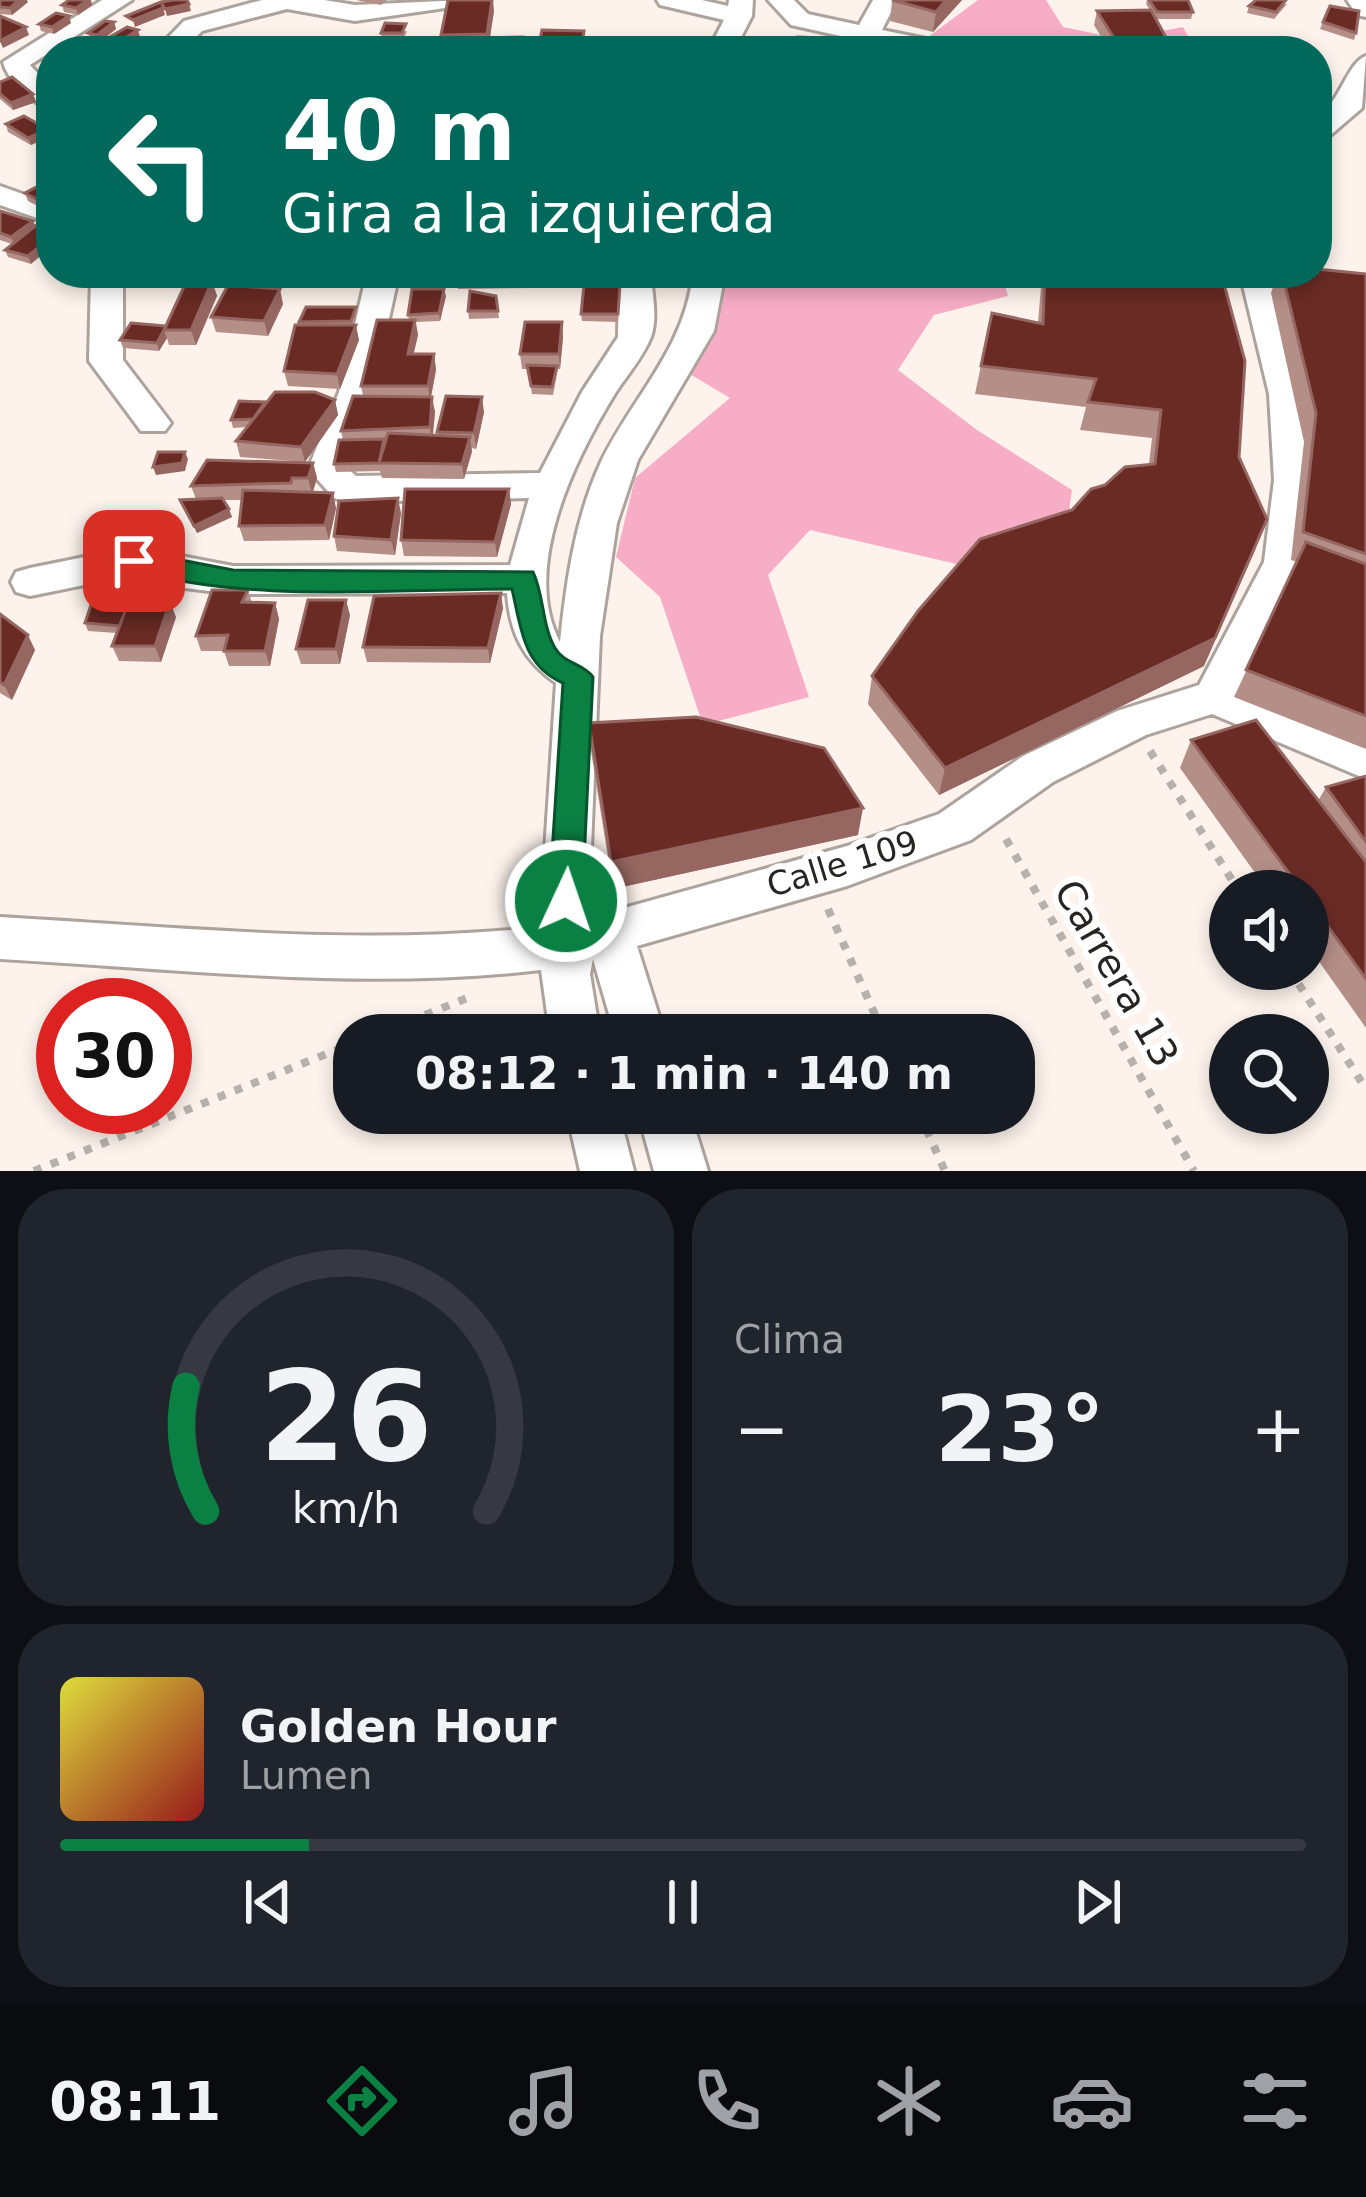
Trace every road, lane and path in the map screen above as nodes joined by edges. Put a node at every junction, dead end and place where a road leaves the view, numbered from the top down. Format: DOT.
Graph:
graph roads {
  1 [pos="120,0"];
  2 [pos="452,0"];
  3 [pos="669,0"];
  4 [pos="780,0"];
  5 [pos="843,0"];
  6 [pos="885,0"];
  7 [pos="1359,0"];
  8 [pos="284,1"];
  9 [pos="740,8"];
  10 [pos="1366,10"];
  11 [pos="821,25"];
  12 [pos="60,36"];
  13 [pos="183,36"];
  14 [pos="728,36"];
  15 [pos="848,36"];
  16 [pos="869,36"];
  17 [pos="36,50"];
  18 [pos="1366,64"];
  19 [pos="36,87"];
  20 [pos="1332,120"];
  21 [pos="0,195"];
  22 [pos="36,211"];
  23 [pos="107,288"];
  24 [pos="380,288"];
  25 [pos="636,288"];
  26 [pos="707,288"];
  27 [pos="1260,288"];
  28 [pos="153,423"];
  29 [pos="552,485"];
  30 [pos="1283,562"];
  31 [pos="1324,577"];
  32 [pos="523,579"];
  33 [pos="29,582"];
  34 [pos="578,677"];
  35 [pos="1214,697"];
  36 [pos="1132,723"];
  37 [pos="1366,761"];
  38 [pos="987,805"];
  39 [pos="1226,870"];
  40 [pos="812,873"];
  41 [pos="0,938"];
  42 [pos="586,940"];
  43 [pos="1302,990"];
  44 [pos="577,1014"];
  45 [pos="628,1014"];
  46 [pos="875,1014"];
  47 [pos="333,1051"];
  48 [pos="1366,1089"];
  49 [pos="598,1134"];
  50 [pos="670,1134"];
  51 [pos="928,1134"];
  52 [pos="34,1171"];
  53 [pos="607,1171"];
  54 [pos="681,1171"];
  55 [pos="945,1171"];
  56 [pos="1194,1171"];
  1 -- 12 [label="street"];
  2 -- 8 [label="street"];
  3 -- 9 [label="street"];
  4 -- 11 [label="street"];
  5 -- 11 [label="street"];
  6 -- 16 [label="street"];
  7 -- 10 [label="street"];
  8 -- 13 [label="street"];
  9 -- 14 [label="street"];
  11 -- 15 [label="street"];
  17 -- 19 [label="street"];
  18 -- 20 [label="street"];
  21 -- 22 [label="street"];
  23 -- 28 [label="street"];
  24 -- 29 [label="street"];
  25 -- 29 [label="street"];
  26 -- 34 [label="street"];
  27 -- 30 [label="street"];
  29 -- 32 [label="street"];
  30 -- 31 [label="street"];
  30 -- 35 [label="street"];
  32 -- 33 [label="street"];
  32 -- 34 [label="street"];
  34 -- 42 [label="street"];
  35 -- 36 [label="street, Calle 109"];
  35 -- 37 [label="street"];
  36 -- 38 [label="street, Calle 109"];
  36 -- 39 [label="path"];
  38 -- 40 [label="street, Calle 109"];
  38 -- 56 [label="path, Carrera 13"];
  40 -- 42 [label="street, Calle 109"];
  40 -- 46 [label="path"];
  41 -- 42 [label="street, Calle 109"];
  42 -- 44 [label="street"];
  42 -- 45 [label="street"];
  43 -- 48 [label="path"];
  47 -- 52 [label="path"];
  49 -- 53 [label="street"];
  50 -- 54 [label="street"];
  51 -- 55 [label="path"];
}
